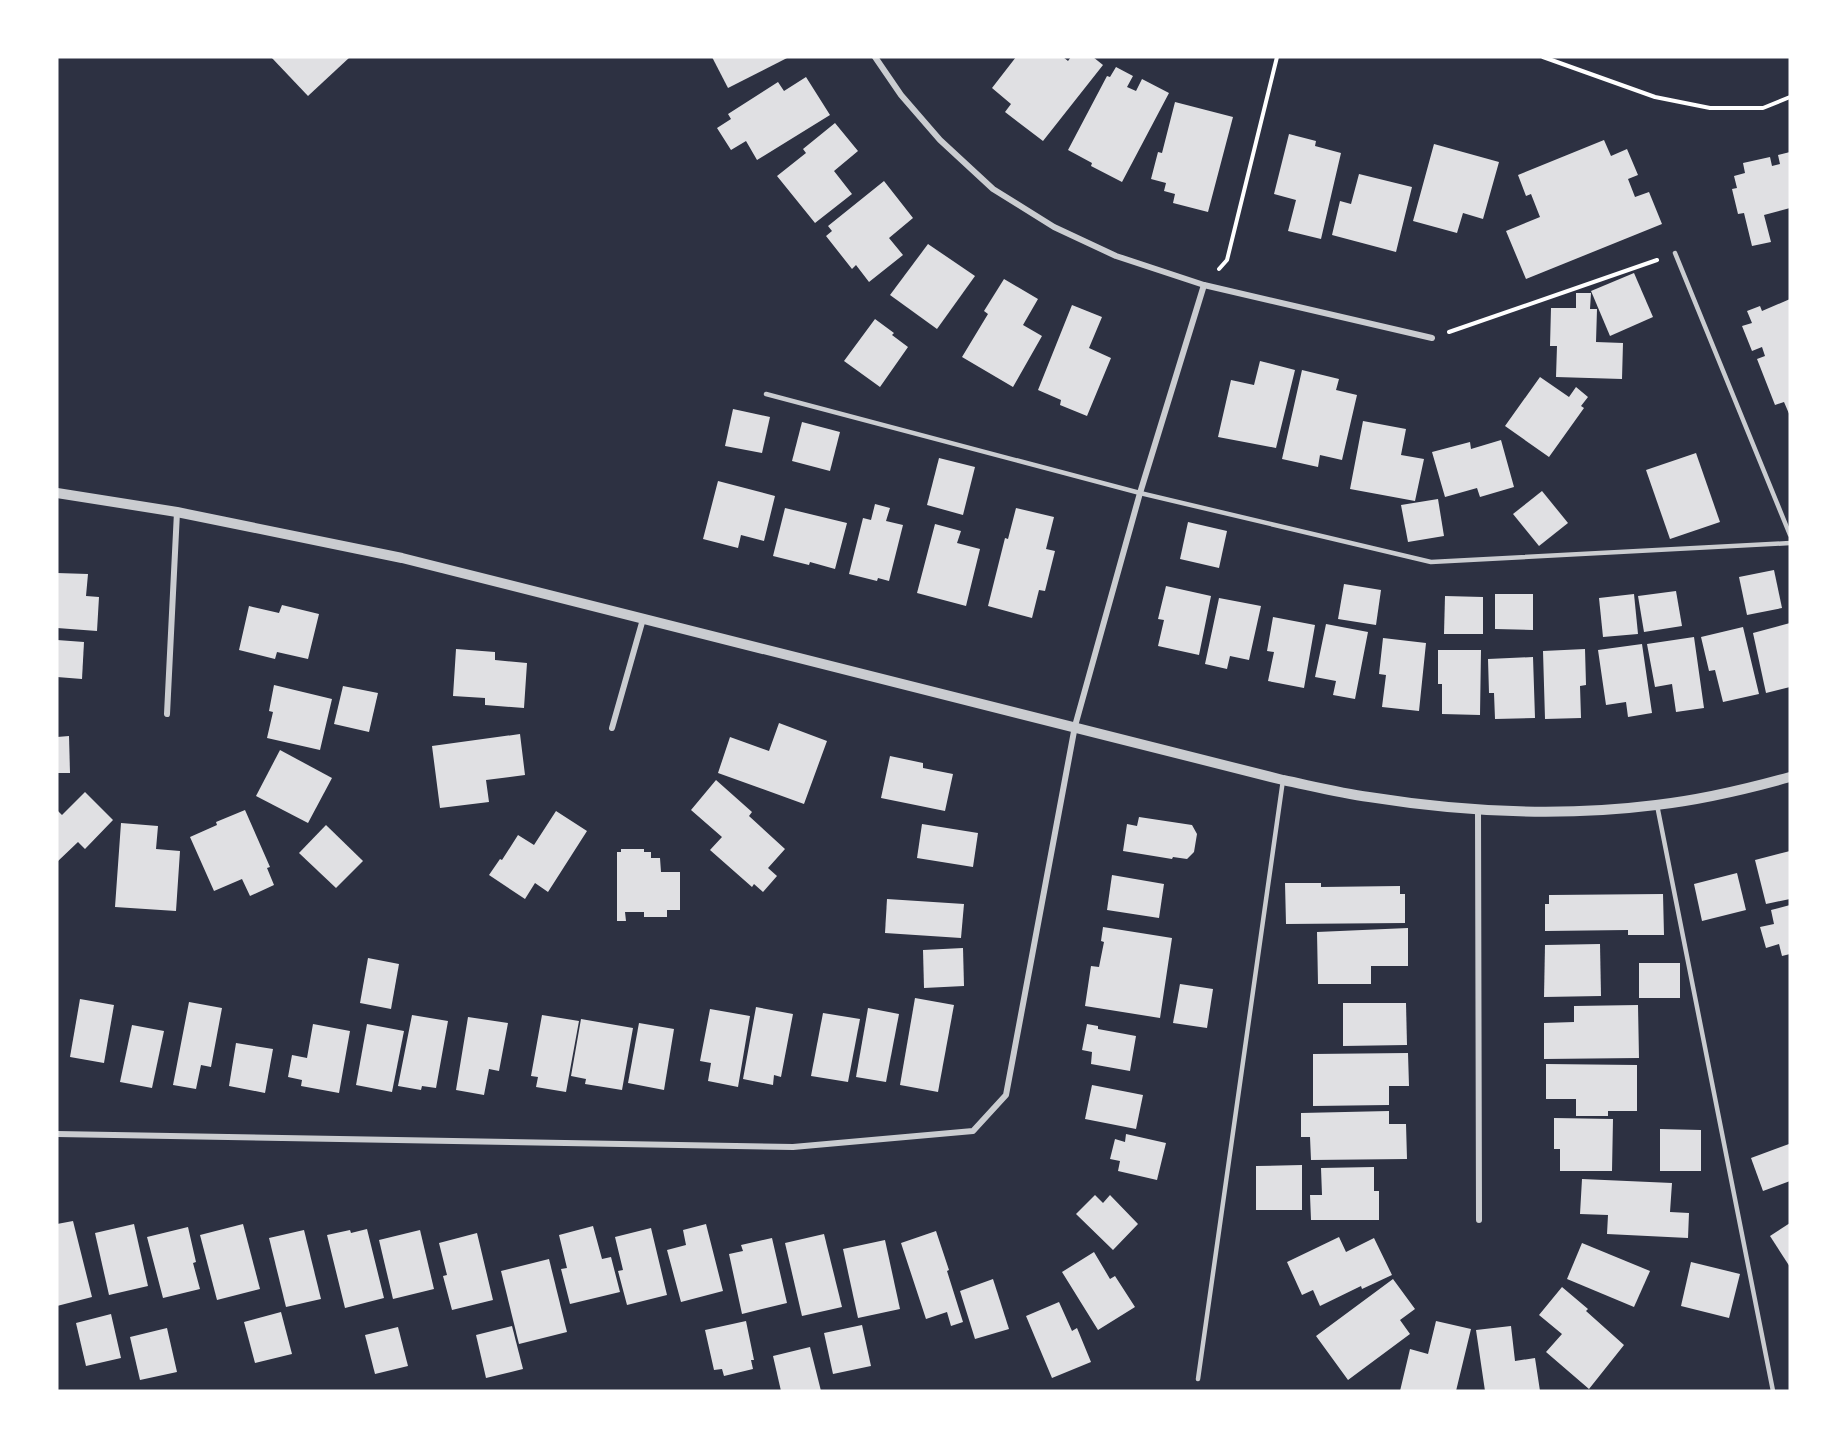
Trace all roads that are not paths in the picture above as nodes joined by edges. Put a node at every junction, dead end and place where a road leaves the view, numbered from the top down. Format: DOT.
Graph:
graph roads {
  1 [pos="875,57"];
  2 [pos="1675,254"];
  3 [pos="1204,285"];
  4 [pos="1432,338"];
  5 [pos="766,394"];
  6 [pos="57,493"];
  7 [pos="1140,493"];
  8 [pos="177,512"];
  9 [pos="1790,535"];
  10 [pos="1790,543"];
  11 [pos="643,619"];
  12 [pos="167,714"];
  13 [pos="1075,726"];
  14 [pos="612,728"];
  15 [pos="1790,777"];
  16 [pos="1283,780"];
  17 [pos="1657,805"];
  18 [pos="1478,810"];
  19 [pos="57,1134"];
  20 [pos="1479,1220"];
  21 [pos="1198,1379"];
  22 [pos="1773,1391"];
  1 -- 3 [label="street"];
  2 -- 9 [label="lane"];
  3 -- 4 [label="street"];
  3 -- 7 [label="street"];
  5 -- 7 [label="lane"];
  6 -- 8 [label="street"];
  7 -- 10 [label="lane"];
  7 -- 13 [label="street"];
  8 -- 11 [label="street"];
  8 -- 12 [label="street"];
  11 -- 13 [label="street"];
  11 -- 14 [label="street"];
  13 -- 16 [label="street"];
  13 -- 19 [label="street"];
  15 -- 17 [label="street"];
  16 -- 18 [label="street"];
  16 -- 21 [label="lane"];
  17 -- 18 [label="street"];
  17 -- 22 [label="lane"];
  18 -- 20 [label="street"];
}
